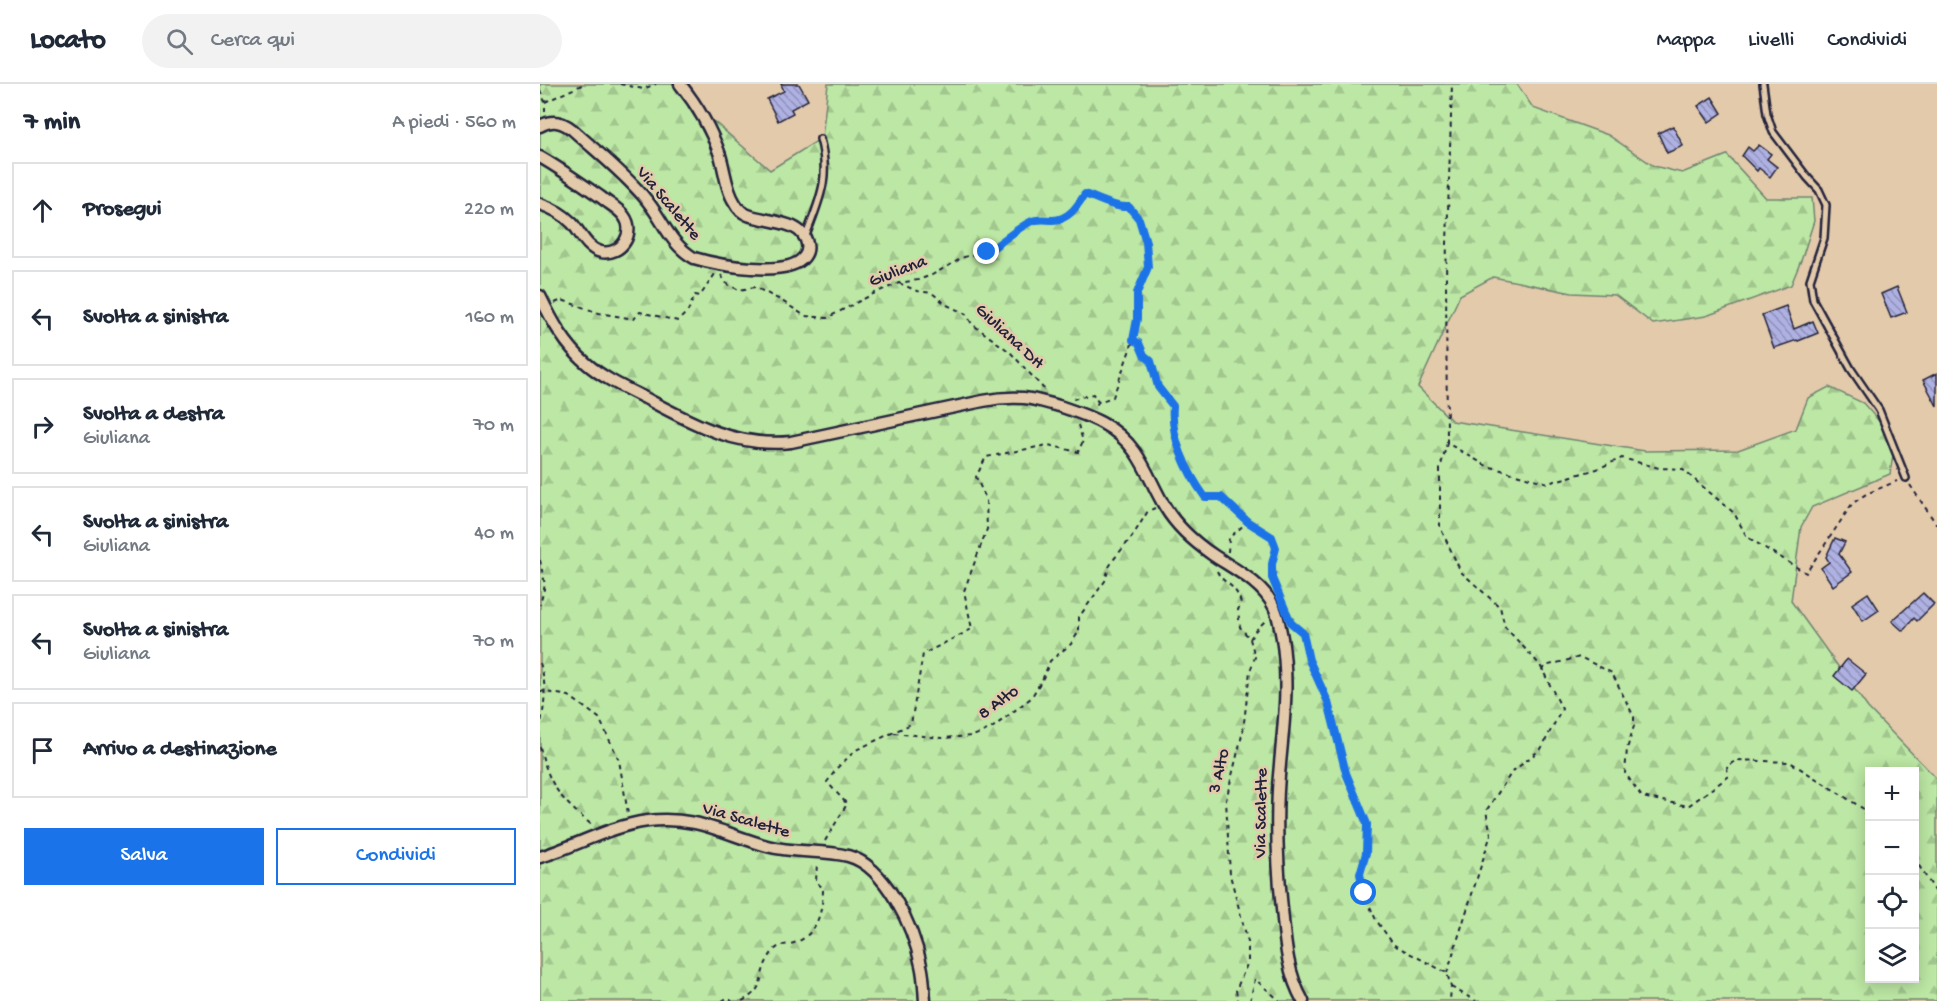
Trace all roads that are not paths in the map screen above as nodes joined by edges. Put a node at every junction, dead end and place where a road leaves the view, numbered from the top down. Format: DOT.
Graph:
graph roads {
  1 [pos="680,84"];
  2 [pos="1764,84"];
  3 [pos="543,125"];
  4 [pos="820,139"];
  5 [pos="540,157"];
  6 [pos="540,204"];
  7 [pos="805,238"];
  8 [pos="542,301"];
  9 [pos="1906,478"];
  10 [pos="540,857"];
  11 [pos="925,1001"];
  12 [pos="1303,1001"];
  1 -- 7 [label="street"];
  2 -- 9 [label="lane"];
  3 -- 7 [label="street, Via Scalette"];
  4 -- 7 [label="lane"];
  5 -- 6 [label="street"];
  8 -- 12 [label="street, Via Scalette"];
  10 -- 11 [label="street, Via Scalette"];
}
